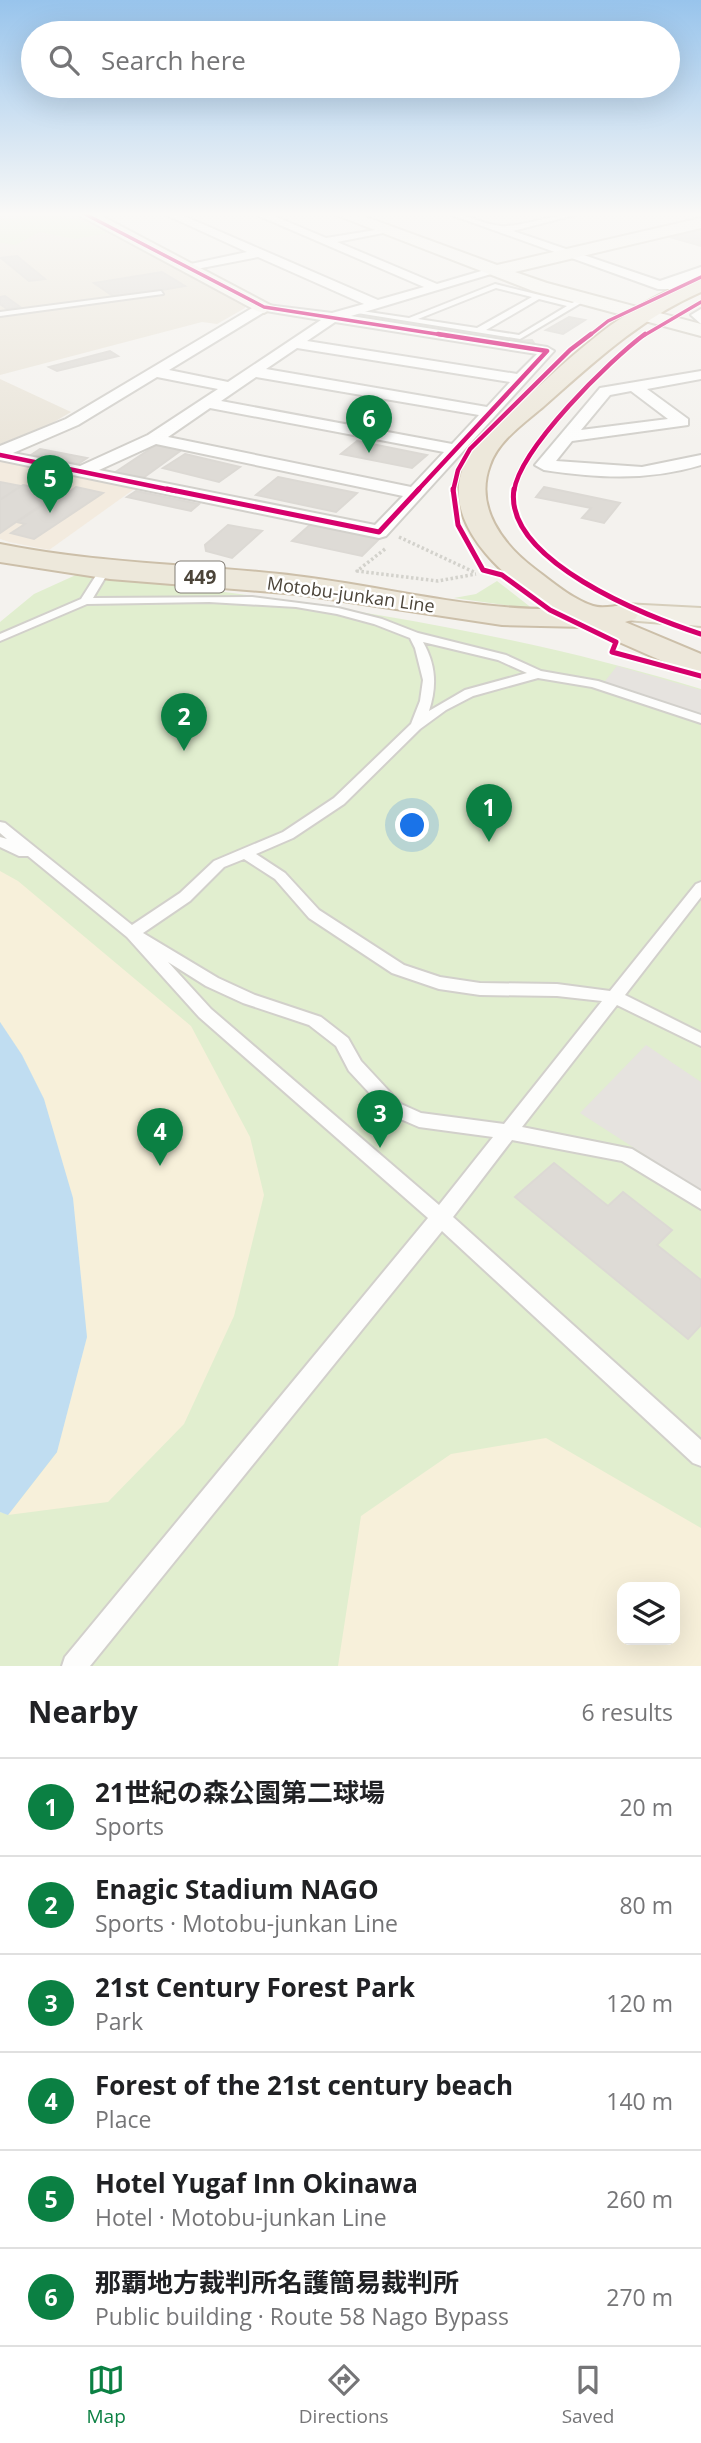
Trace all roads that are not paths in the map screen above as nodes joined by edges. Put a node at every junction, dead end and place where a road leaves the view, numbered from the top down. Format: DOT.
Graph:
graph roads {
  1 [pos="233,291"];
  2 [pos="345,291"];
  3 [pos="425,291"];
  4 [pos="483,291"];
  5 [pos="514,291"];
  6 [pos="546,291"];
  7 [pos="691,291"];
  8 [pos="161,293"];
  9 [pos="701,295"];
  10 [pos="538,297"];
  11 [pos="578,303"];
  12 [pos="377,305"];
  13 [pos="264,307"];
  14 [pos="355,312"];
  15 [pos="701,313"];
  16 [pos="0,314"];
  17 [pos="334,317"];
  18 [pos="647,317"];
  19 [pos="410,320"];
  20 [pos="701,320"];
  21 [pos="701,330"];
  22 [pos="478,331"];
  23 [pos="296,344"];
  24 [pos="153,372"];
  25 [pos="255,372"];
  26 [pos="701,374"];
  27 [pos="521,379"];
  28 [pos="634,386"];
  29 [pos="232,387"];
  30 [pos="208,403"];
  31 [pos="494,423"];
  32 [pos="568,437"];
  33 [pos="154,439"];
  34 [pos="454,449"];
  35 [pos="0,453"];
  36 [pos="701,460"];
  37 [pos="83,471"];
  38 [pos="414,493"];
  39 [pos="0,553"];
  40 [pos="489,560"];
  41 [pos="106,568"];
  42 [pos="294,585"];
  43 [pos="400,600"];
  44 [pos="85,601"];
  45 [pos="624,613"];
  46 [pos="701,617"];
  47 [pos="592,619"];
  48 [pos="414,636"];
  49 [pos="0,638"];
  50 [pos="701,645"];
  51 [pos="701,667"];
  52 [pos="538,674"];
  53 [pos="701,719"];
  54 [pos="416,726"];
  55 [pos="0,826"];
  56 [pos="0,841"];
  57 [pos="244,852"];
  58 [pos="44,863"];
  59 [pos="701,887"];
  60 [pos="132,933"];
  61 [pos="615,997"];
  62 [pos="701,1040"];
  63 [pos="507,1132"];
  64 [pos="701,1201"];
  65 [pos="439,1216"];
  66 [pos="701,1455"];
  67 [pos="74,1666"];
  1 -- 13 [label="street"];
  2 -- 12 [label="street"];
  3 -- 12 [label="street"];
  4 -- 19 [label="lane"];
  5 -- 10 [label="lane"];
  6 -- 11 [label="street"];
  7 -- 18 [label="highway"];
  8 -- 16 [label="lane"];
  9 -- 18 [label="highway"];
  10 -- 11 [label="lane"];
  10 -- 22 [label="lane"];
  11 -- 18 [label="street"];
  11 -- 22 [label="lane"];
  12 -- 14 [label="street"];
  13 -- 17 [label="street"];
  13 -- 24 [label="street"];
  14 -- 17 [label="street"];
  14 -- 19 [label="lane"];
  15 -- 20 [label="street"];
  17 -- 23 [label="street"];
  17 -- 27 [label="street"];
  18 -- 21 [label="street"];
  18 -- 31 [label="highway"];
  18 -- 45 [label="highway"];
  19 -- 22 [label="lane"];
  23 -- 25 [label="street"];
  23 -- 27 [label="street"];
  24 -- 29 [label="street"];
  24 -- 35 [label="street"];
  25 -- 29 [label="street"];
  25 -- 31 [label="street"];
  26 -- 28 [label="street"];
  27 -- 31 [label="street"];
  28 -- 32 [label="street"];
  28 -- 32 [label="street"];
  29 -- 30 [label="street"];
  30 -- 33 [label="street"];
  30 -- 34 [label="street"];
  31 -- 34 [label="street"];
  31 -- 40 [label="highway"];
  32 -- 36 [label="street"];
  33 -- 37 [label="street"];
  33 -- 38 [label="street"];
  34 -- 38 [label="street"];
  35 -- 37 [label="street"];
  37 -- 38 [label="street"];
  39 -- 41 [label="highway, Motobu-junkan Line / 449"];
  40 -- 42 [label="highway"];
  40 -- 47 [label="highway"];
  41 -- 42 [label="highway, Motobu-junkan Line / 449"];
  41 -- 44 [label="lane"];
  42 -- 43 [label="highway, Motobu-junkan Line / 449"];
  43 -- 47 [label="highway, Motobu-junkan Line / 449"];
  43 -- 51 [label="highway"];
  44 -- 48 [label="lane"];
  44 -- 49 [label="lane"];
  45 -- 46 [label="main road, Motobu-junkan Line"];
  45 -- 47 [label="highway, Motobu-junkan Line / 449"];
  45 -- 50 [label="highway"];
  47 -- 51 [label="highway"];
  48 -- 52 [label="lane"];
  48 -- 54 [label="lane"];
  52 -- 53 [label="lane"];
  52 -- 54 [label="lane"];
  54 -- 57 [label="lane"];
  55 -- 58 [label="lane"];
  56 -- 58 [label="lane"];
  57 -- 60 [label="lane"];
  57 -- 61 [label="lane"];
  58 -- 60 [label="lane"];
  59 -- 61 [label="lane"];
  60 -- 63 [label="lane"];
  60 -- 65 [label="lane"];
  61 -- 62 [label="lane"];
  61 -- 63 [label="lane"];
  63 -- 64 [label="lane"];
  63 -- 65 [label="lane"];
  65 -- 66 [label="lane"];
  65 -- 67 [label="lane"];
}
